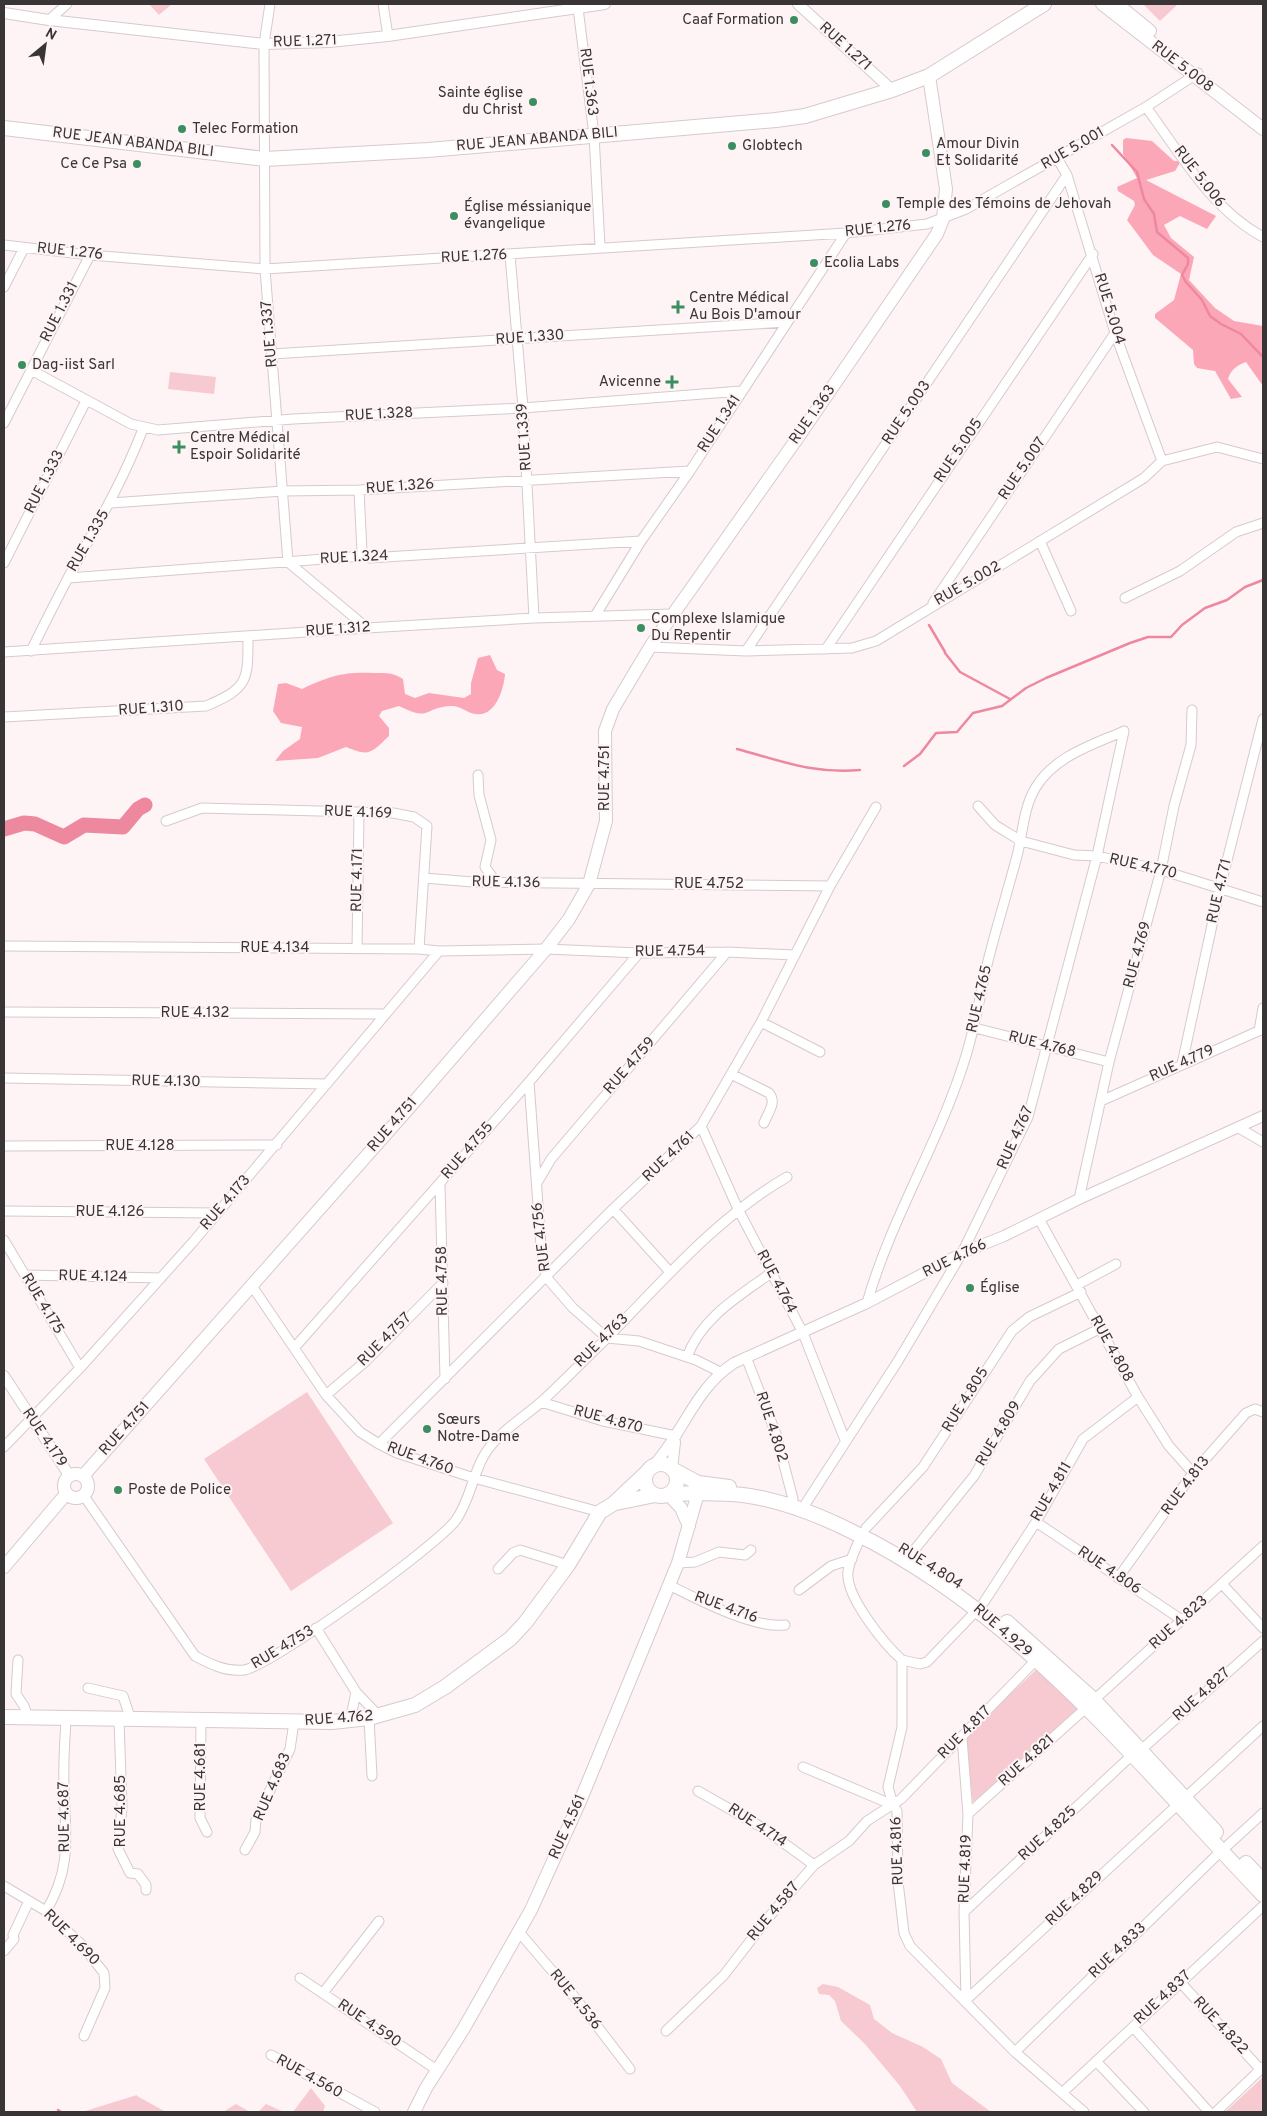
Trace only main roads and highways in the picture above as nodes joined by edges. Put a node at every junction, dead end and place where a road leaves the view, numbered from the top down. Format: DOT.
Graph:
graph roads {
  1 [pos="1044,4"];
  2 [pos="1102,4"];
  3 [pos="1117,4"];
  4 [pos="1197,74"];
  5 [pos="929,76"];
  6 [pos="1263,122"];
  7 [pos="4,128"];
  8 [pos="1263,130"];
  9 [pos="605,731"];
  10 [pos="672,1468"];
  11 [pos="649,1470"];
  12 [pos="83,1476"];
  13 [pos="698,1493"];
  14 [pos="66,1494"];
  15 [pos="661,1494"];
  16 [pos="613,1504"];
  17 [pos="688,1526"];
  18 [pos="864,1532"];
  19 [pos="4,1567"];
  20 [pos="981,1606"];
  21 [pos="1090,1704"];
  22 [pos="4,1718"];
  23 [pos="1225,1848"];
  24 [pos="1263,1881"];
  25 [pos="1263,1895"];
  26 [pos="414,2112"];
  1 -- 5 [label="main road, RUE JEAN ABANDA BILI"];
  2 -- 4 [label="main road, RUE 5.008"];
  3 -- 4 [label="main road, RUE 5.008"];
  4 -- 6 [label="main road, RUE 5.008"];
  4 -- 8 [label="main road, RUE 5.008"];
  5 -- 7 [label="main road, RUE JEAN ABANDA BILI"];
  5 -- 9 [label="main road, RUE 1.363"];
  9 -- 12 [label="main road, RUE 4.751"];
  10 -- 11 [label="main road"];
  10 -- 15 [label="main road"];
  10 -- 18 [label="main road, RUE 4.804"];
  11 -- 15 [label="main road"];
  11 -- 16 [label="main road"];
  12 -- 14 [label="main road"];
  12 -- 14 [label="main road"];
  13 -- 15 [label="main road, RUE 4.929"];
  13 -- 17 [label="main road, RUE 4.561"];
  13 -- 18 [label="main road, RUE 4.929"];
  14 -- 19 [label="main road"];
  15 -- 16 [label="main road, RUE 4.929"];
  15 -- 17 [label="main road"];
  16 -- 22 [label="main road, RUE 4.762"];
  17 -- 26 [label="main road, RUE 4.561"];
  18 -- 20 [label="main road, RUE 4.929"];
  18 -- 20 [label="main road, RUE 4.804"];
  20 -- 21 [label="main road, RUE 4.804"];
  20 -- 21 [label="main road, RUE 4.929"];
  21 -- 23 [label="main road, RUE 4.804"];
  23 -- 24 [label="main road, RUE 4.804"];
  23 -- 25 [label="main road"];
}
